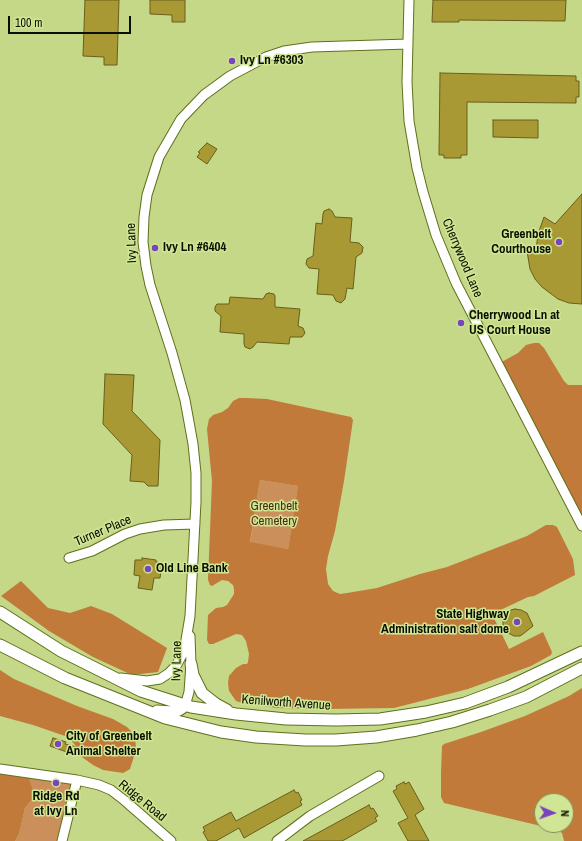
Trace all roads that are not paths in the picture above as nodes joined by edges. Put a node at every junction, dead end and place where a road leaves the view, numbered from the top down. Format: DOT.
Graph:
graph roads {
  1 [pos="409,0"];
  2 [pos="408,44"];
  3 [pos="195,524"];
  4 [pos="582,526"];
  5 [pos="69,558"];
  6 [pos="0,612"];
  7 [pos="190,616"];
  8 [pos="0,645"];
  9 [pos="582,652"];
  10 [pos="191,664"];
  11 [pos="582,668"];
  12 [pos="110,675"];
  13 [pos="185,706"];
  14 [pos="146,710"];
  15 [pos="236,714"];
  16 [pos="0,769"];
  17 [pos="379,776"];
  18 [pos="77,780"];
  19 [pos="62,841"];
  20 [pos="171,841"];
  21 [pos="278,841"];
  1 -- 2 [label="street, Cherrywood Lane"];
  2 -- 3 [label="street, Ivy Lane"];
  2 -- 4 [label="street, Cherrywood Lane"];
  3 -- 5 [label="street, Turner Place"];
  3 -- 7 [label="street, Ivy Lane"];
  6 -- 12 [label="main road, Kenilworth Avenue"];
  7 -- 10 [label="street, Ivy Lane"];
  7 -- 12 [label="street, Ivy Lane"];
  8 -- 14 [label="main road"];
  9 -- 15 [label="main road, Kenilworth Avenue"];
  10 -- 13 [label="street, Ivy Lane"];
  10 -- 15 [label="main road"];
  11 -- 14 [label="main road"];
  12 -- 13 [label="main road, Kenilworth Avenue"];
  13 -- 14 [label="main road"];
  13 -- 15 [label="main road, Kenilworth Avenue"];
  16 -- 18 [label="street, Ridge Road"];
  17 -- 21 [label="street"];
  18 -- 19 [label="street"];
  18 -- 20 [label="street, Ridge Road"];
}
